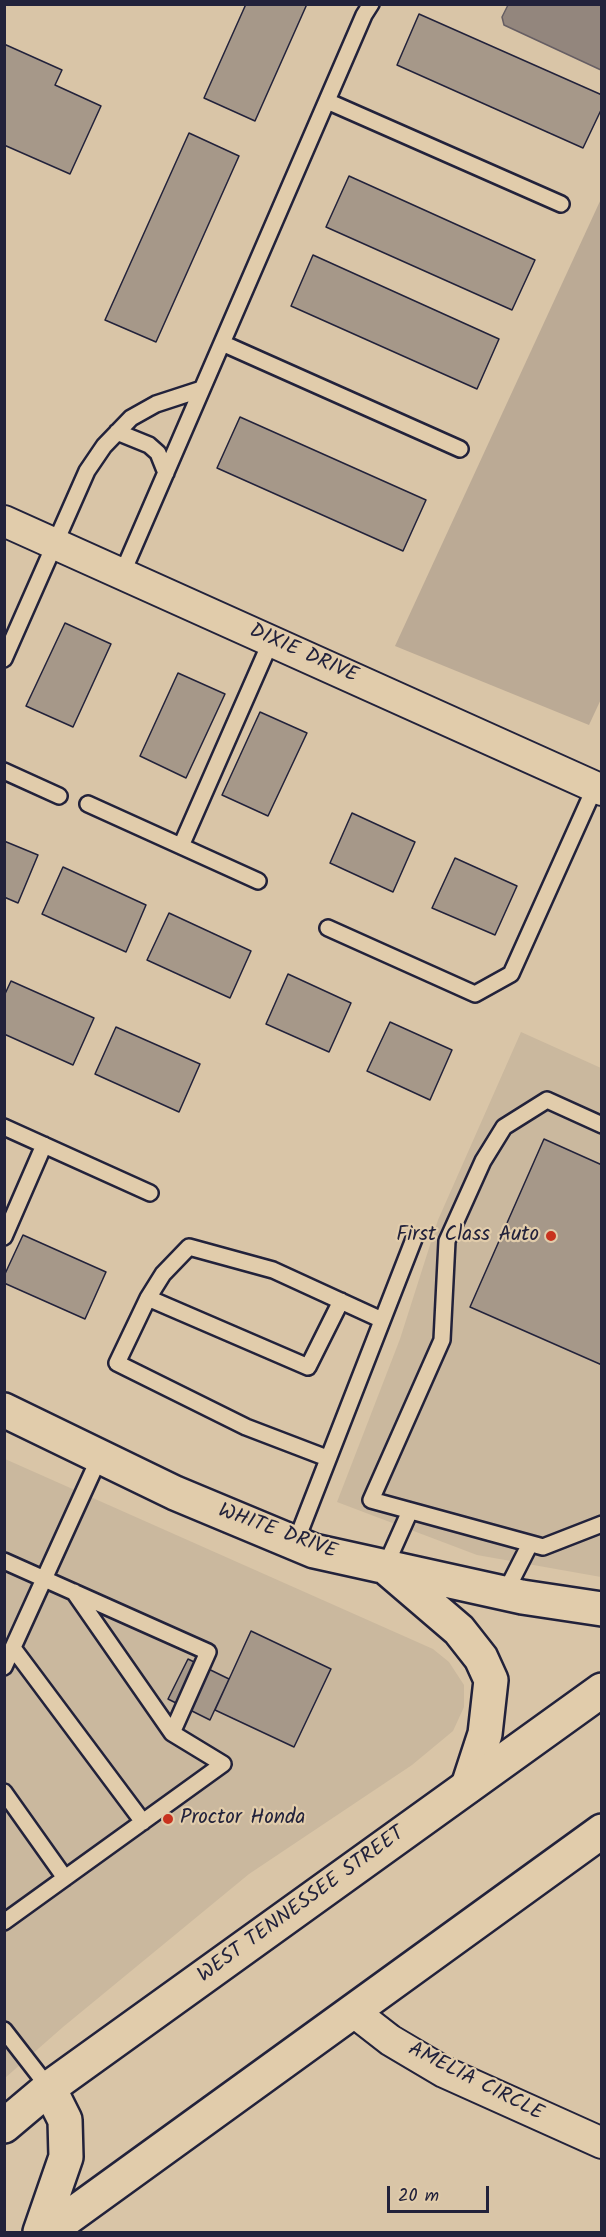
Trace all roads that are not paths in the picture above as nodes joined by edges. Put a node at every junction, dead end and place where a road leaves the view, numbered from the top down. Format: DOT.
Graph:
graph roads {
  1 [pos="371,4"];
  2 [pos="327,100"];
  3 [pos="561,204"];
  4 [pos="222,343"];
  5 [pos="202,390"];
  6 [pos="117,432"];
  7 [pos="460,449"];
  8 [pos="166,473"];
  9 [pos="4,521"];
  10 [pos="54,543"];
  11 [pos="122,574"];
  12 [pos="271,641"];
  13 [pos="4,659"];
  14 [pos="4,771"];
  15 [pos="598,788"];
  16 [pos="59,796"];
  17 [pos="88,804"];
  18 [pos="181,846"];
  19 [pos="258,881"];
  20 [pos="328,928"];
  21 [pos="602,1125"];
  22 [pos="4,1127"];
  23 [pos="44,1145"];
  24 [pos="150,1193"];
  25 [pos="4,1237"];
  26 [pos="414,1239"];
  27 [pos="148,1298"];
  28 [pos="341,1301"];
  29 [pos="382,1320"];
  30 [pos="4,1410"];
  31 [pos="100,1456"];
  32 [pos="327,1458"];
  33 [pos="410,1511"];
  34 [pos="602,1524"];
  35 [pos="295,1544"];
  36 [pos="530,1544"];
  37 [pos="4,1561"];
  38 [pos="385,1567"];
  39 [pos="44,1579"];
  40 [pos="75,1593"];
  41 [pos="505,1593"];
  42 [pos="602,1609"];
  43 [pos="12,1632"];
  44 [pos="13,1648"];
  45 [pos="4,1666"];
  46 [pos="602,1690"];
  47 [pos="172,1733"];
  48 [pos="468,1786"];
  49 [pos="4,1792"];
  50 [pos="143,1822"];
  51 [pos="602,1831"];
  52 [pos="65,1878"];
  53 [pos="4,1922"];
  54 [pos="354,2012"];
  55 [pos="4,2030"];
  56 [pos="49,2088"];
  57 [pos="8,2115"];
  58 [pos="602,2143"];
  59 [pos="40,2232"];
  60 [pos="48,2232"];
  1 -- 2 [label="lane"];
  2 -- 3 [label="lane"];
  2 -- 4 [label="lane"];
  4 -- 5 [label="lane"];
  4 -- 7 [label="lane"];
  5 -- 6 [label="lane"];
  5 -- 8 [label="lane"];
  6 -- 8 [label="lane"];
  6 -- 10 [label="lane"];
  8 -- 11 [label="lane"];
  9 -- 10 [label="street, DIXIE DRIVE"];
  10 -- 11 [label="street, DIXIE DRIVE"];
  10 -- 13 [label="lane"];
  11 -- 12 [label="street, DIXIE DRIVE"];
  12 -- 15 [label="street, DIXIE DRIVE"];
  12 -- 18 [label="lane"];
  14 -- 16 [label="lane"];
  15 -- 20 [label="lane"];
  17 -- 18 [label="lane"];
  18 -- 19 [label="lane"];
  21 -- 33 [label="lane"];
  22 -- 23 [label="lane"];
  23 -- 24 [label="lane"];
  23 -- 25 [label="lane"];
  26 -- 29 [label="lane"];
  27 -- 28 [label="lane"];
  27 -- 28 [label="lane"];
  27 -- 32 [label="lane"];
  28 -- 29 [label="lane"];
  29 -- 32 [label="lane"];
  30 -- 31 [label="main road, WHITE DRIVE"];
  31 -- 35 [label="main road, WHITE DRIVE"];
  31 -- 39 [label="lane"];
  32 -- 35 [label="lane"];
  33 -- 36 [label="lane"];
  33 -- 38 [label="lane"];
  34 -- 36 [label="lane"];
  35 -- 38 [label="main road, WHITE DRIVE"];
  36 -- 41 [label="lane"];
  37 -- 39 [label="lane"];
  38 -- 41 [label="main road, WHITE DRIVE"];
  38 -- 48 [label="main road"];
  39 -- 40 [label="lane"];
  39 -- 43 [label="lane"];
  40 -- 47 [label="lane"];
  40 -- 47 [label="lane"];
  41 -- 42 [label="main road, WHITE DRIVE"];
  43 -- 44 [label="lane"];
  44 -- 45 [label="lane"];
  44 -- 50 [label="lane"];
  46 -- 48 [label="main road, WEST TENNESSEE STREET"];
  47 -- 50 [label="lane"];
  48 -- 56 [label="main road, WEST TENNESSEE STREET"];
  49 -- 52 [label="lane"];
  50 -- 52 [label="lane"];
  51 -- 54 [label="main road"];
  52 -- 53 [label="lane"];
  54 -- 58 [label="street, AMELIA CIRCLE"];
  54 -- 60 [label="main road"];
  55 -- 56 [label="lane"];
  56 -- 57 [label="main road, WEST TENNESSEE STREET"];
  56 -- 59 [label="main road"];
}
